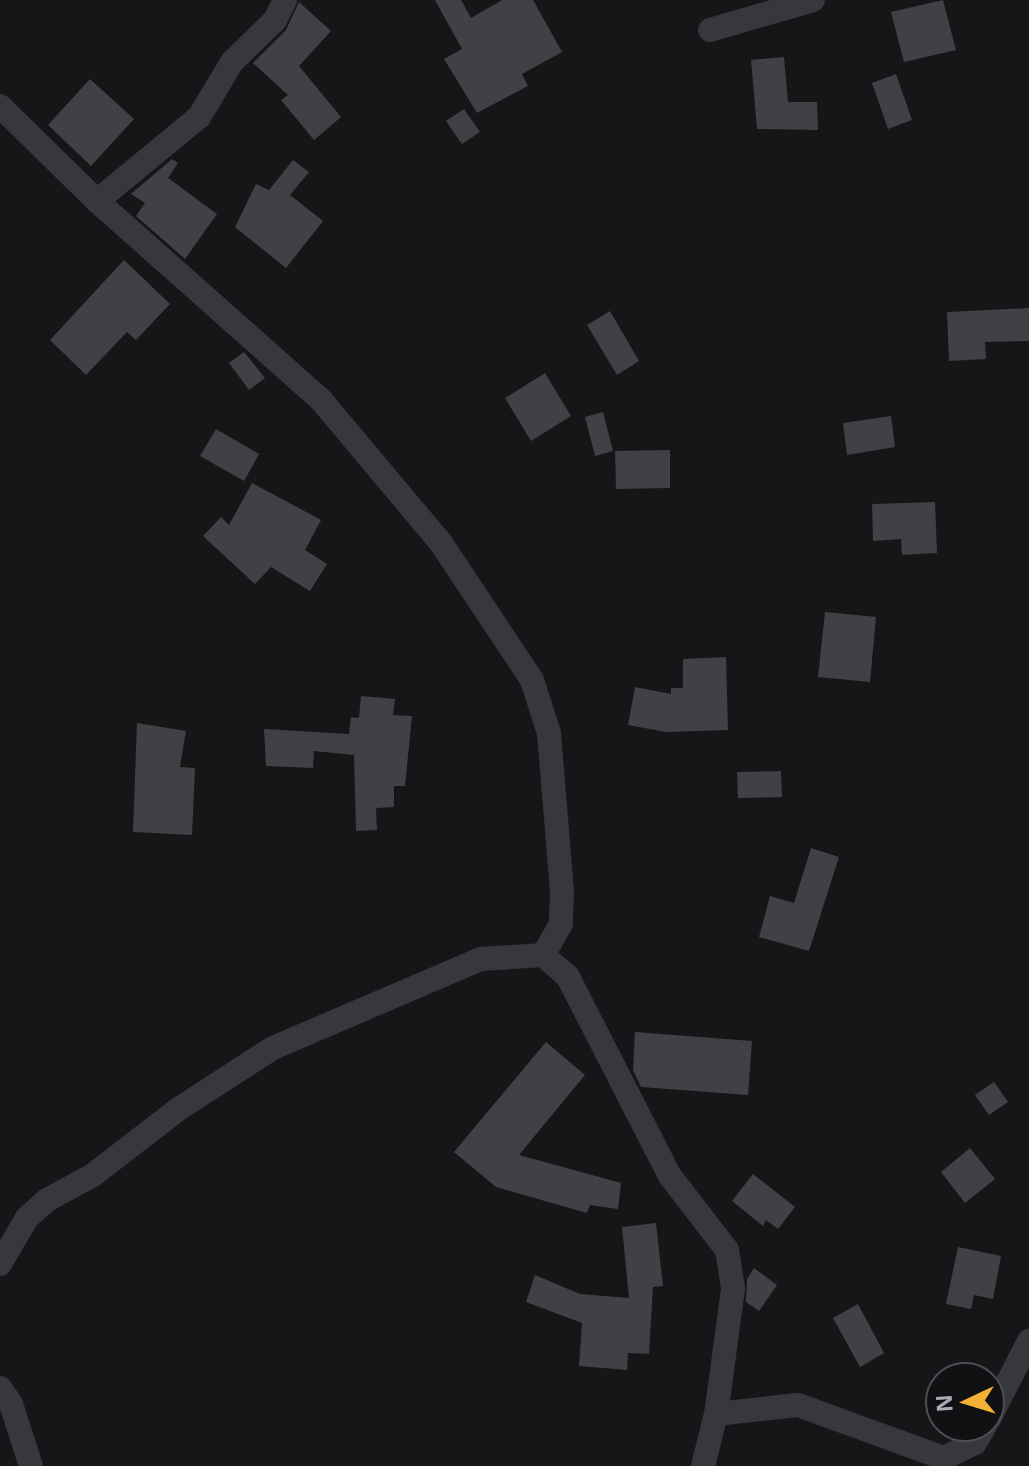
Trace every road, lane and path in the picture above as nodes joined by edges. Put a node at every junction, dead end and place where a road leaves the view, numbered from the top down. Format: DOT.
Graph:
graph roads {
  1 [pos="285,0"];
  2 [pos="813,0"];
  3 [pos="710,30"];
  4 [pos="0,106"];
  5 [pos="97,201"];
  6 [pos="543,955"];
  7 [pos="0,1264"];
  8 [pos="1027,1350"];
  9 [pos="0,1388"];
  10 [pos="1005,1390"];
  11 [pos="716,1414"];
  12 [pos="976,1442"];
  13 [pos="31,1466"];
  14 [pos="703,1466"];
  1 -- 5 [label="street"];
  2 -- 3 [label="street"];
  4 -- 5 [label="street"];
  5 -- 6 [label="street"];
  6 -- 7 [label="street"];
  6 -- 11 [label="street"];
  8 -- 10 [label="street"];
  9 -- 13 [label="street"];
  11 -- 12 [label="street"];
  11 -- 14 [label="street"];
}
